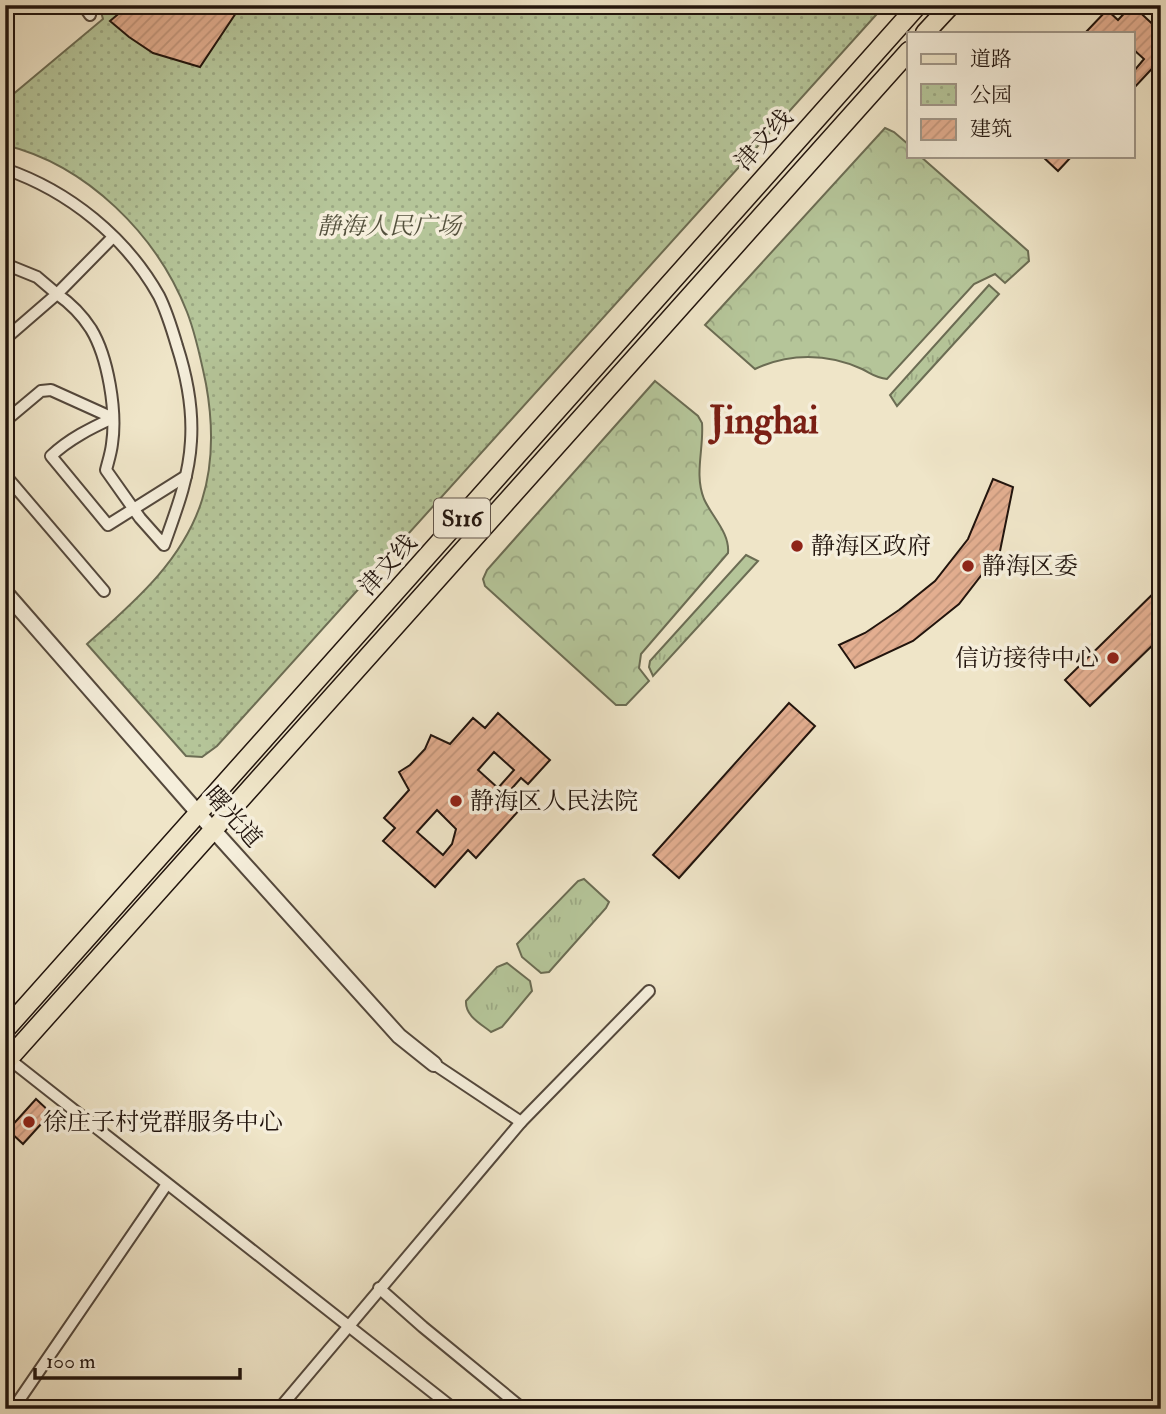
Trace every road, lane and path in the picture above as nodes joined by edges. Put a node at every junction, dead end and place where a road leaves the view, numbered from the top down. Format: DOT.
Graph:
graph roads {
  1 [pos="918,5"];
  2 [pos="951,5"];
  3 [pos="926,32"];
  4 [pos="907,53"];
  5 [pos="5,169"];
  6 [pos="113,237"];
  7 [pos="5,264"];
  8 [pos="57,294"];
  9 [pos="5,339"];
  10 [pos="5,412"];
  11 [pos="113,418"];
  12 [pos="5,475"];
  13 [pos="186,476"];
  14 [pos="133,509"];
  15 [pos="104,591"];
  16 [pos="5,592"];
  17 [pos="199,814"];
  18 [pos="214,829"];
  19 [pos="649,991"];
  20 [pos="5,1030"];
  21 [pos="7,1061"];
  22 [pos="434,1064"];
  23 [pos="521,1122"];
  24 [pos="167,1184"];
  25 [pos="379,1288"];
  26 [pos="347,1325"];
  27 [pos="13,1409"];
  28 [pos="279,1409"];
  29 [pos="454,1409"];
  30 [pos="523,1409"];
  1 -- 17 [label="main road, 津文线 / S116"];
  2 -- 3 [label="main road"];
  4 -- 18 [label="main road, 津文线 / S116"];
  5 -- 6 [label="street"];
  6 -- 8 [label="street"];
  6 -- 13 [label="street"];
  7 -- 8 [label="street"];
  8 -- 9 [label="street"];
  8 -- 11 [label="street"];
  10 -- 11 [label="street"];
  11 -- 14 [label="street"];
  11 -- 14 [label="street"];
  12 -- 15 [label="street"];
  13 -- 14 [label="street"];
  13 -- 14 [label="street"];
  16 -- 17 [label="street, 曙光道"];
  17 -- 18 [label="street, 曙光道"];
  17 -- 20 [label="main road, 津文线 / S116"];
  18 -- 21 [label="main road, 津文线 / S116"];
  18 -- 22 [label="street, 曙光道"];
  19 -- 23 [label="street"];
  21 -- 24 [label="street"];
  22 -- 23 [label="street"];
  23 -- 25 [label="street"];
  24 -- 26 [label="street"];
  24 -- 27 [label="street"];
  25 -- 26 [label="street"];
  25 -- 30 [label="street"];
  26 -- 28 [label="street"];
  26 -- 29 [label="street"];
}
